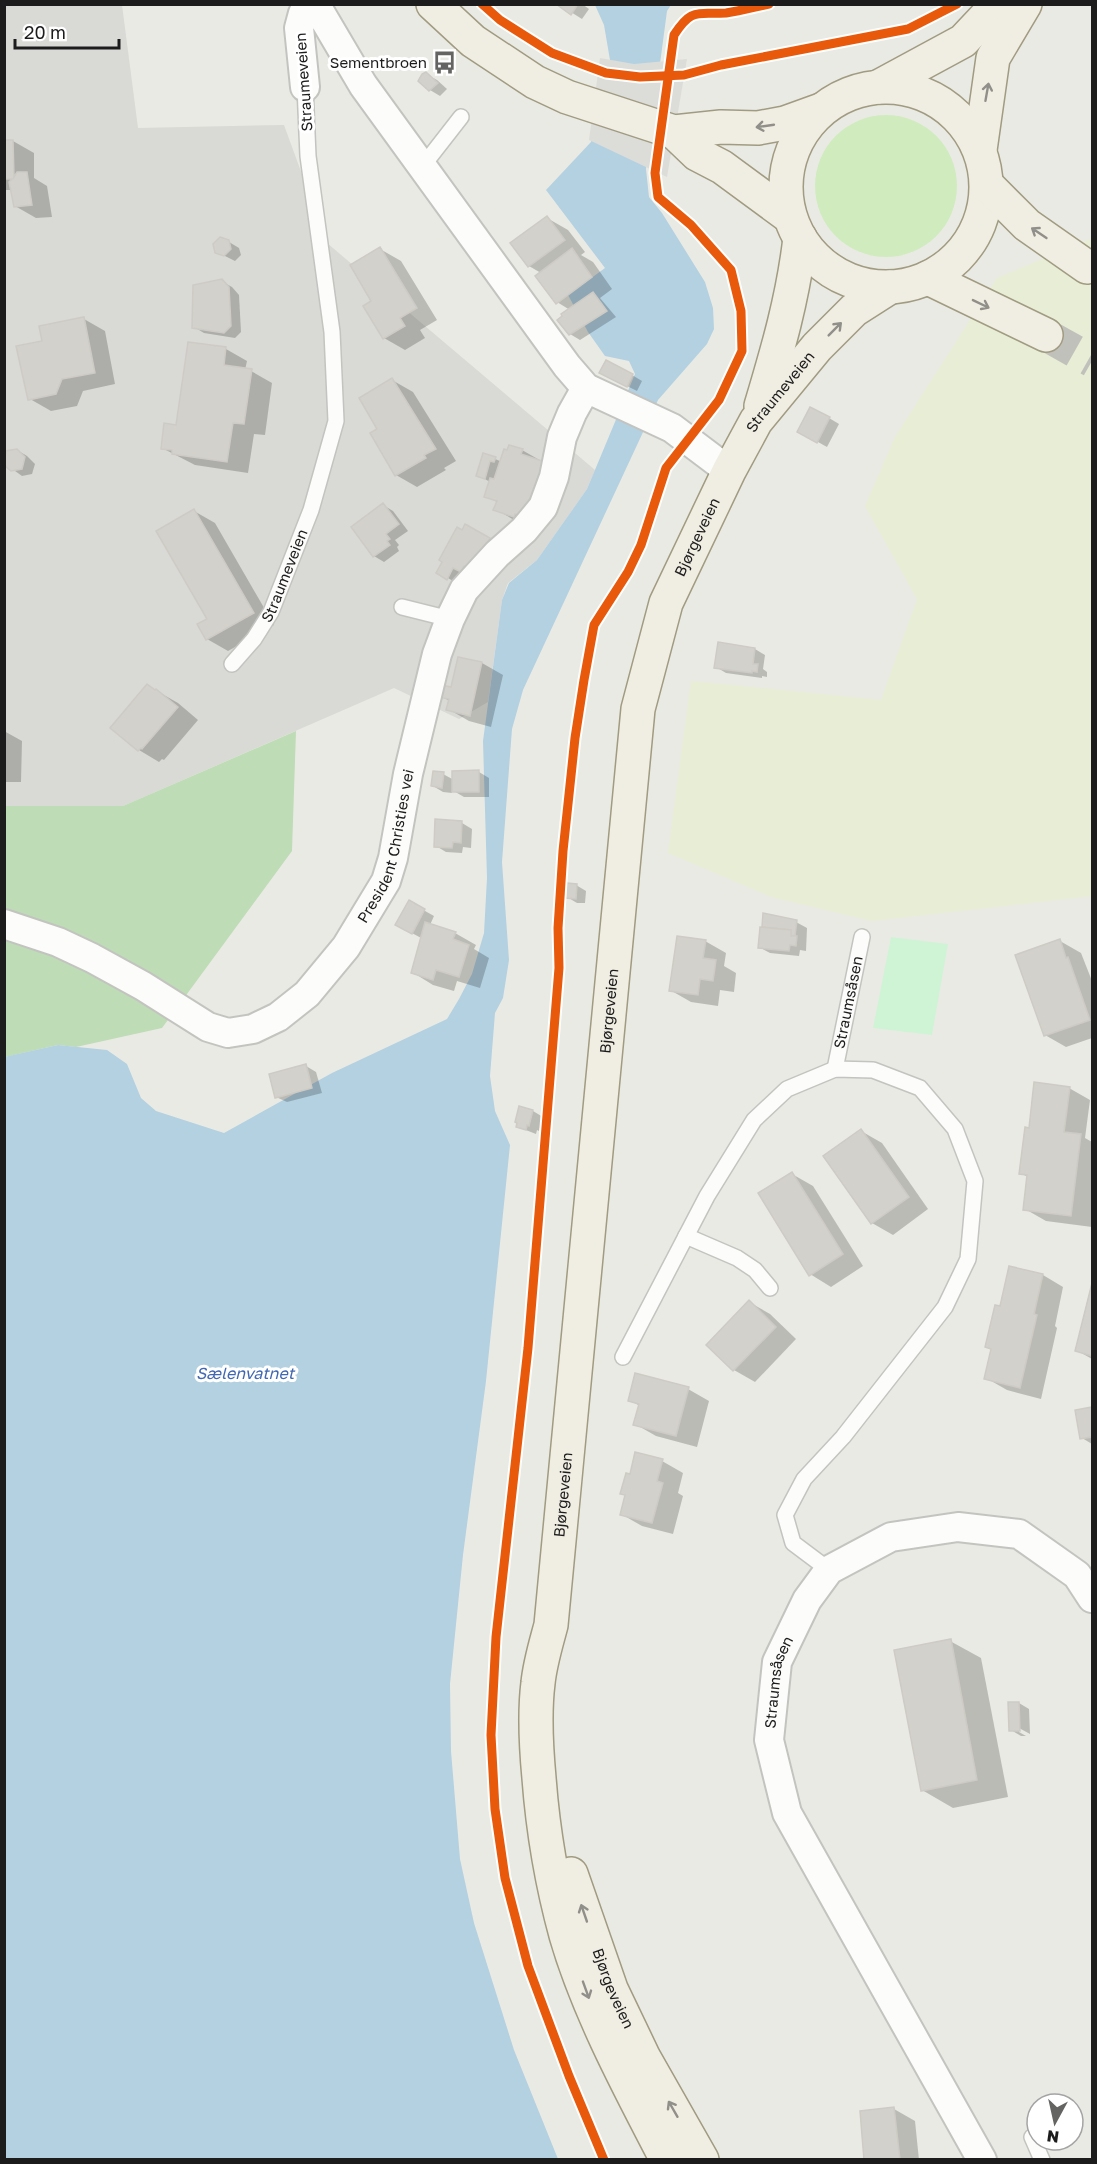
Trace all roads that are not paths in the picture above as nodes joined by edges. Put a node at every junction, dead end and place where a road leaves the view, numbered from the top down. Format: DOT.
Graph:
graph roads {
  1 [pos="432,4"];
  2 [pos="999,4"];
  3 [pos="1025,4"];
  4 [pos="305,87"];
  5 [pos="878,87"];
  6 [pos="821,110"];
  7 [pos="461,117"];
  8 [pos="674,132"];
  9 [pos="980,150"];
  10 [pos="422,167"];
  11 [pos="987,184"];
  12 [pos="795,228"];
  13 [pos="1088,267"];
  14 [pos="928,278"];
  15 [pos="890,287"];
  16 [pos="1047,335"];
  17 [pos="586,388"];
  18 [pos="756,421"];
  19 [pos="729,471"];
  20 [pos="402,607"];
  21 [pos="450,619"];
  22 [pos="231,664"];
  23 [pos="4,924"];
  24 [pos="862,937"];
  25 [pos="835,1069"];
  26 [pos="686,1236"];
  27 [pos="770,1288"];
  28 [pos="624,1357"];
  29 [pos="829,1570"];
  30 [pos="1092,1598"];
  31 [pos="551,1625"];
  32 [pos="667,2160"];
  33 [pos="702,2160"];
  34 [pos="982,2160"];
  1 -- 8 [label="main road"];
  2 -- 5 [label="main road"];
  9 -- 3 [label="main road, one-way"];
  4 -- 10 [label="street, Straumeveien"];
  4 -- 22 [label="lane, Straumeveien"];
  5 -- 6 [label="main road"];
  5 -- 9 [label="main road"];
  6 -- 8 [label="main road, one-way"];
  6 -- 12 [label="main road"];
  7 -- 10 [label="lane"];
  8 -- 12 [label="main road"];
  9 -- 11 [label="main road"];
  10 -- 17 [label="street, Straumeveien"];
  13 -- 11 [label="main road, one-way"];
  11 -- 14 [label="main road"];
  12 -- 15 [label="main road"];
  12 -- 18 [label="main road, Straumeveien"];
  14 -- 15 [label="main road"];
  14 -- 16 [label="main road, one-way"];
  18 -- 15 [label="main road, Straumeveien, one-way"];
  17 -- 19 [label="street, Straumeveien"];
  17 -- 21 [label="street, President Christies vei"];
  18 -- 19 [label="main road, Bjørgeveien"];
  19 -- 31 [label="main road, Bjørgeveien"];
  20 -- 21 [label="lane"];
  21 -- 23 [label="street, President Christies vei"];
  24 -- 25 [label="lane, Straumsåsen"];
  25 -- 26 [label="lane"];
  25 -- 29 [label="lane"];
  26 -- 27 [label="lane"];
  26 -- 28 [label="lane"];
  29 -- 30 [label="street, Straumsåsen"];
  29 -- 34 [label="street, Straumsåsen"];
  31 -- 32 [label="main road, Bjørgeveien, one-way"];
  33 -- 31 [label="main road, Bjørgeveien, one-way"];
}
